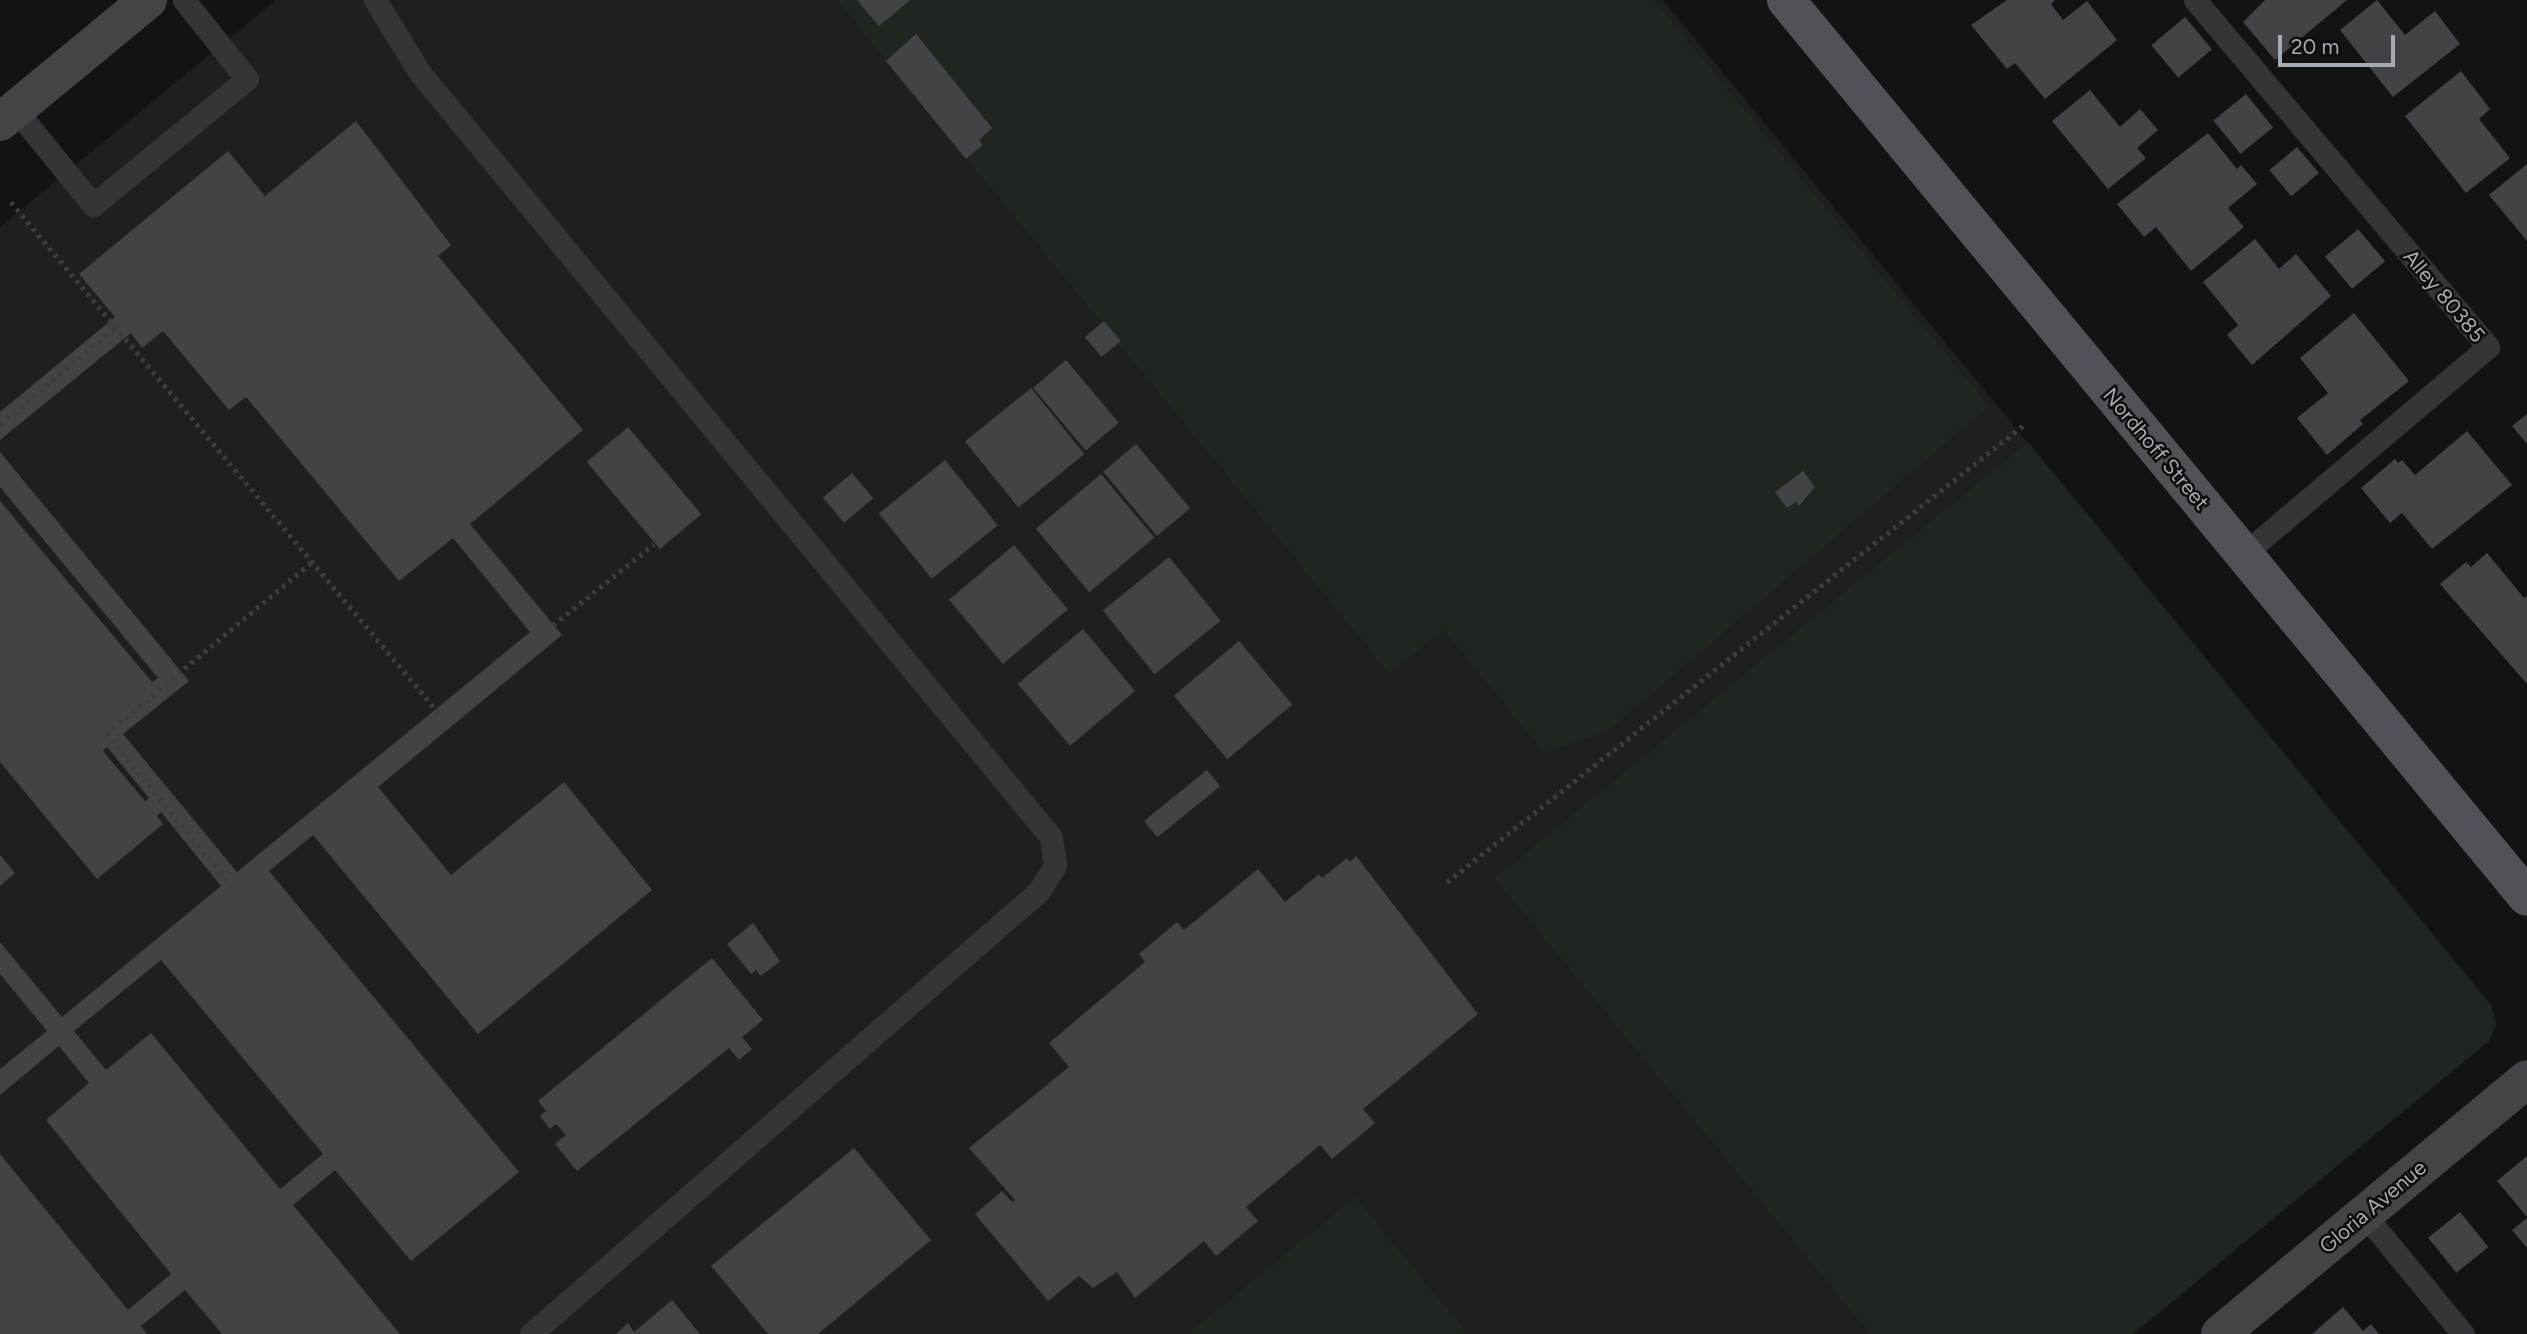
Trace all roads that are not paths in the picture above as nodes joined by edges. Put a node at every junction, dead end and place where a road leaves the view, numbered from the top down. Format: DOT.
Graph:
graph roads {
  1 [pos="148,0"];
  2 [pos="184,0"];
  3 [pos="375,0"];
  4 [pos="1786,0"];
  5 [pos="2195,0"];
  6 [pos="8,115"];
  7 [pos="2244,554"];
  8 [pos="2527,897"];
  9 [pos="2527,1079"];
  10 [pos="2364,1214"];
  11 [pos="531,1334"];
  12 [pos="2220,1334"];
  13 [pos="2463,1334"];
  1 -- 6 [label="street"];
  2 -- 6 [label="lane"];
  3 -- 11 [label="lane"];
  4 -- 7 [label="main road, Nordhoff Street"];
  5 -- 7 [label="lane, Alley 80385"];
  7 -- 8 [label="main road, Nordhoff Street"];
  9 -- 10 [label="street, Gloria Avenue"];
  10 -- 12 [label="street, Gloria Avenue"];
  10 -- 13 [label="lane"];
}
